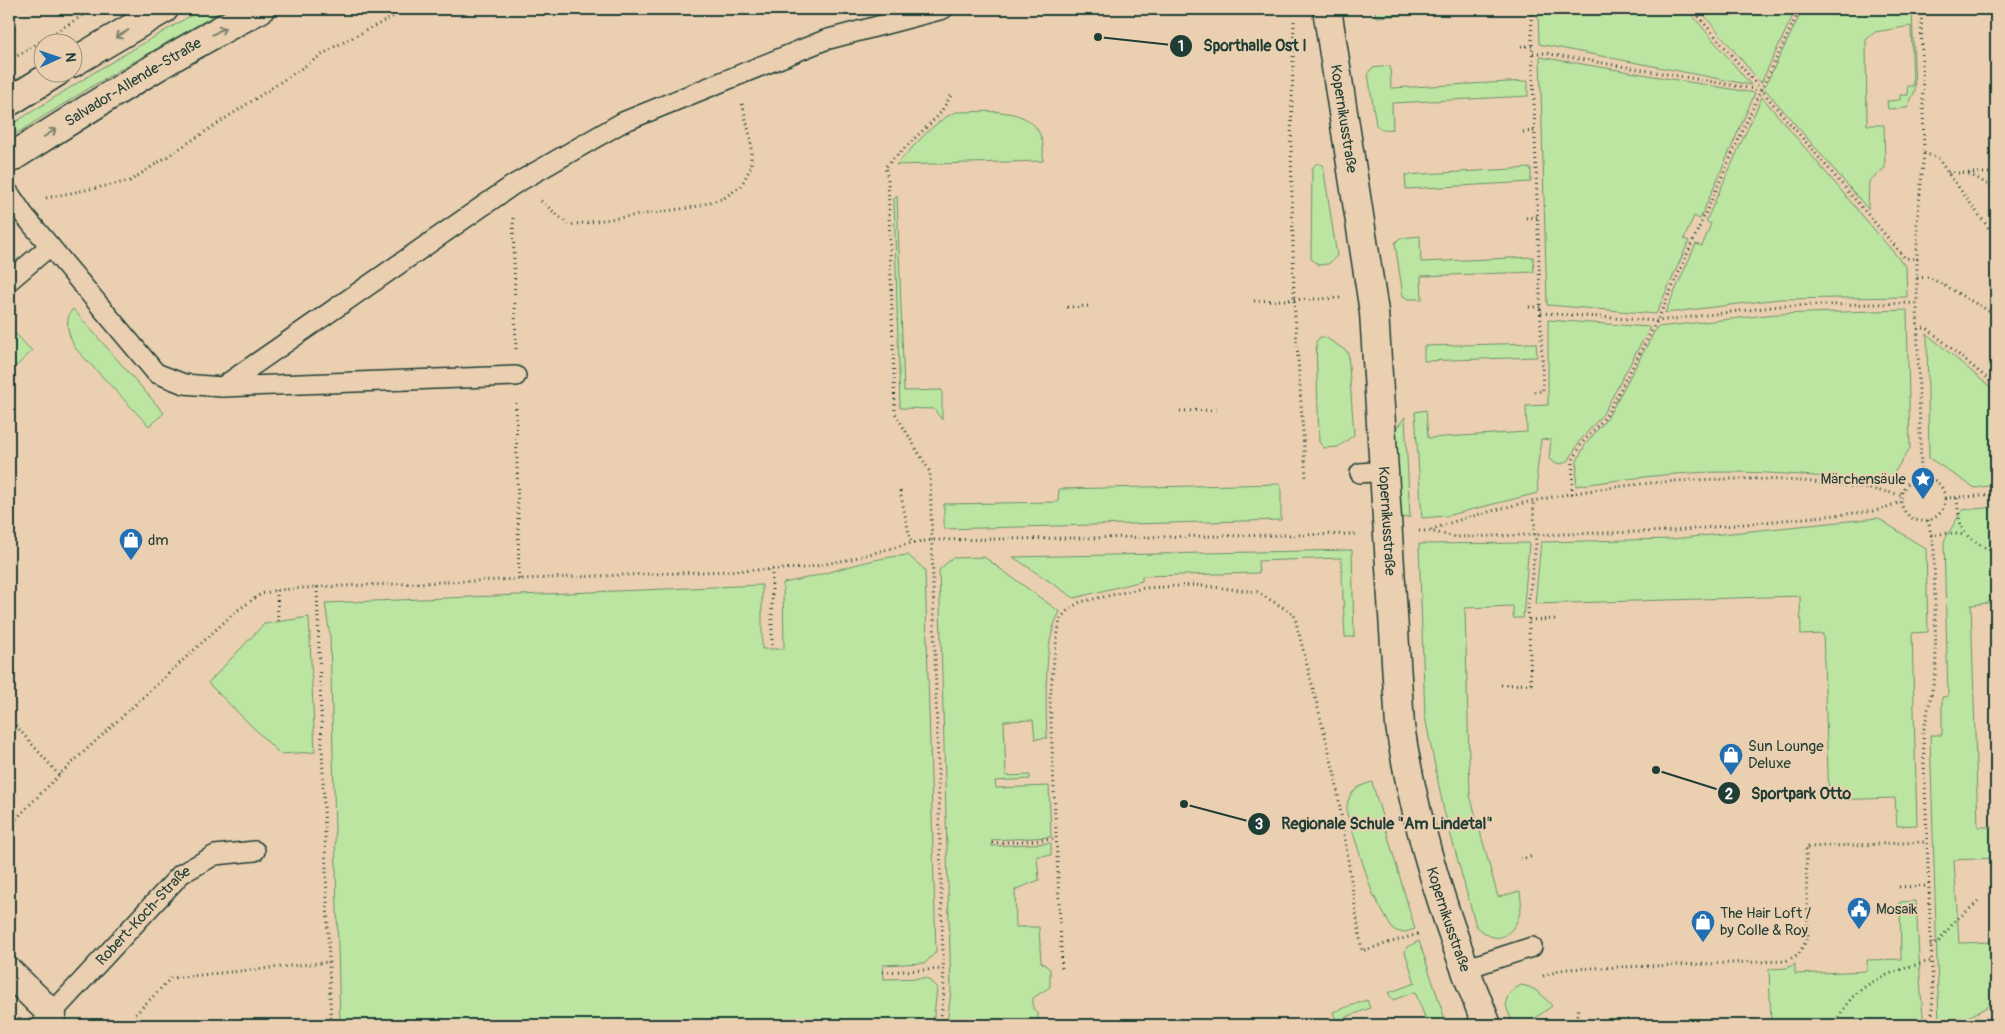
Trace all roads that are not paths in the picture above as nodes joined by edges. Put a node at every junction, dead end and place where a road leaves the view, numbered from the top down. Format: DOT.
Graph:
graph roads {
  1 [pos="164,9"];
  2 [pos="260,9"];
  3 [pos="943,9"];
  4 [pos="1327,9"];
  5 [pos="82,57"];
  6 [pos="41,82"];
  7 [pos="9,102"];
  8 [pos="9,159"];
  9 [pos="14,200"];
  10 [pos="50,246"];
  11 [pos="9,281"];
  12 [pos="516,376"];
  13 [pos="222,387"];
  14 [pos="255,851"];
  15 [pos="1532,947"];
  16 [pos="1464,970"];
  17 [pos="9,972"];
  18 [pos="46,1020"];
  19 [pos="1487,1025"];
  1 -- 5 [label="street, one-way"];
  8 -- 2 [label="street, Salvador-Allende-Straße, one-way"];
  3 -- 13 [label="lane"];
  4 -- 16 [label="street, Kopernikusstraße"];
  6 -- 7 [label="street"];
  9 -- 10 [label="lane"];
  10 -- 11 [label="lane"];
  10 -- 13 [label="lane"];
  12 -- 13 [label="lane"];
  14 -- 18 [label="lane, Robert-Koch-Straße"];
  15 -- 16 [label="lane"];
  16 -- 19 [label="street, Kopernikusstraße"];
  17 -- 18 [label="street, Robert-Koch-Straße"];
}
